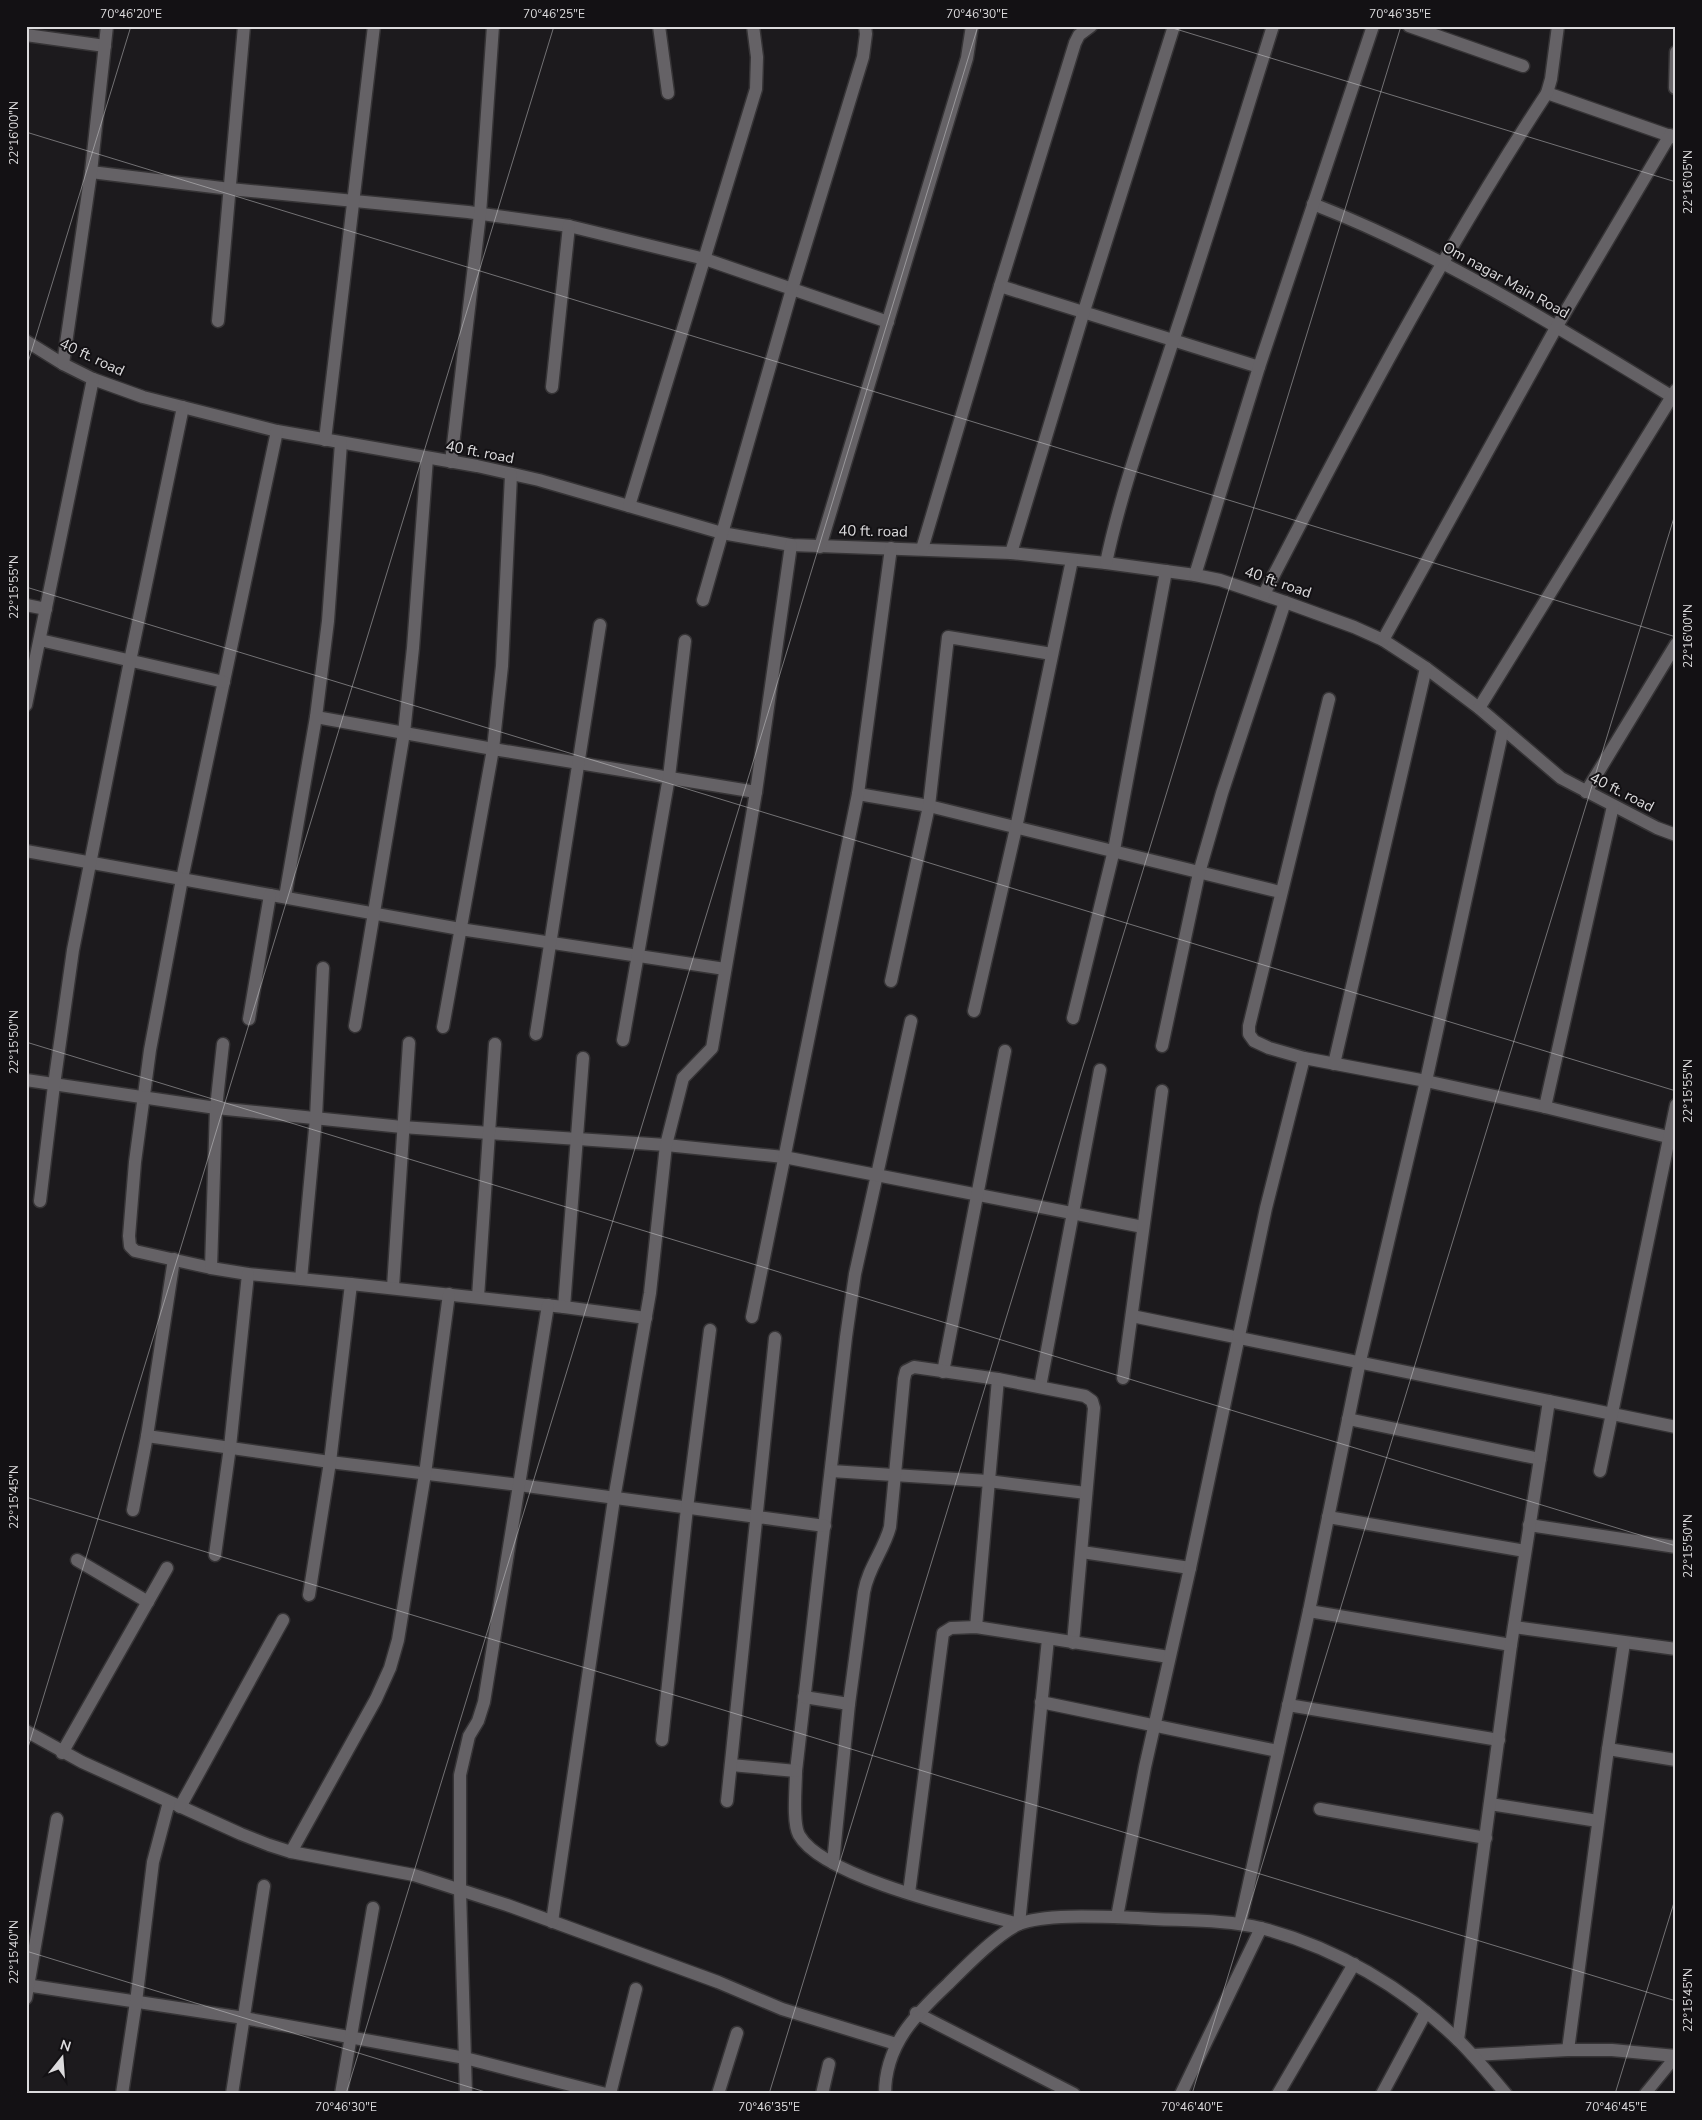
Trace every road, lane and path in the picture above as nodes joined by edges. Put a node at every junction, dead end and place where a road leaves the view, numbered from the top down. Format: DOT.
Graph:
graph roads {
  1 [pos="107,26"];
  2 [pos="244,26"];
  3 [pos="374,26"];
  4 [pos="494,26"];
  5 [pos="659,26"];
  6 [pos="753,26"];
  7 [pos="865,26"];
  8 [pos="972,26"];
  9 [pos="1091,26"];
  10 [pos="1174,26"];
  11 [pos="1273,26"];
  12 [pos="1409,26"];
  13 [pos="1558,26"];
  14 [pos="1371,27"];
  15 [pos="26,35"];
  16 [pos="104,46"];
  17 [pos="1676,52"];
  18 [pos="1523,66"];
  19 [pos="1675,88"];
  20 [pos="668,93"];
  21 [pos="1547,93"];
  22 [pos="1673,136"];
  23 [pos="91,172"];
  24 [pos="230,190"];
  25 [pos="354,203"];
  26 [pos="1313,204"];
  27 [pos="480,214"];
  28 [pos="569,226"];
  29 [pos="705,259"];
  30 [pos="1443,263"];
  31 [pos="1000,286"];
  32 [pos="792,289"];
  33 [pos="1084,311"];
  34 [pos="218,321"];
  35 [pos="888,322"];
  36 [pos="1558,326"];
  37 [pos="1173,340"];
  38 [pos="26,341"];
  39 [pos="63,364"];
  40 [pos="1259,367"];
  41 [pos="93,379"];
  42 [pos="552,387"];
  43 [pos="1674,395"];
  44 [pos="183,407"];
  45 [pos="277,431"];
  46 [pos="325,440"];
  47 [pos="341,443"];
  48 [pos="427,458"];
  49 [pos="451,462"];
  50 [pos="511,475"];
  51 [pos="629,506"];
  52 [pos="722,533"];
  53 [pos="791,545"];
  54 [pos="820,547"];
  55 [pos="891,548"];
  56 [pos="922,549"];
  57 [pos="1011,553"];
  58 [pos="1072,560"];
  59 [pos="1106,562"];
  60 [pos="1166,571"];
  61 [pos="1195,575"];
  62 [pos="1264,594"];
  63 [pos="703,600"];
  64 [pos="1285,602"];
  65 [pos="26,605"];
  66 [pos="46,609"];
  67 [pos="600,625"];
  68 [pos="40,640"];
  69 [pos="685,640"];
  70 [pos="1383,640"];
  71 [pos="1676,644"];
  72 [pos="1052,654"];
  73 [pos="130,661"];
  74 [pos="1426,668"];
  75 [pos="224,682"];
  76 [pos="1329,699"];
  77 [pos="26,705"];
  78 [pos="1479,708"];
  79 [pos="316,717"];
  80 [pos="1502,729"];
  81 [pos="404,733"];
  82 [pos="493,749"];
  83 [pos="579,763"];
  84 [pos="669,777"];
  85 [pos="756,792"];
  86 [pos="1586,792"];
  87 [pos="858,794"];
  88 [pos="929,806"];
  89 [pos="1613,806"];
  90 [pos="1016,828"];
  91 [pos="1676,835"];
  92 [pos="1114,850"];
  93 [pos="26,851"];
  94 [pos="91,864"];
  95 [pos="1199,873"];
  96 [pos="182,879"];
  97 [pos="1280,892"];
  98 [pos="270,895"];
  99 [pos="285,897"];
  100 [pos="375,913"];
  101 [pos="460,929"];
  102 [pos="550,943"];
  103 [pos="637,956"];
  104 [pos="323,968"];
  105 [pos="725,969"];
  106 [pos="891,981"];
  107 [pos="974,1011"];
  108 [pos="1073,1018"];
  109 [pos="249,1019"];
  110 [pos="911,1021"];
  111 [pos="355,1026"];
  112 [pos="443,1027"];
  113 [pos="536,1034"];
  114 [pos="623,1040"];
  115 [pos="409,1043"];
  116 [pos="223,1044"];
  117 [pos="495,1044"];
  118 [pos="1162,1046"];
  119 [pos="1005,1051"];
  120 [pos="583,1058"];
  121 [pos="1304,1058"];
  122 [pos="1334,1064"];
  123 [pos="1100,1070"];
  124 [pos="26,1080"];
  125 [pos="1426,1081"];
  126 [pos="54,1085"];
  127 [pos="1162,1091"];
  128 [pos="142,1098"];
  129 [pos="1676,1105"];
  130 [pos="1545,1107"];
  131 [pos="216,1108"];
  132 [pos="316,1118"];
  133 [pos="402,1127"];
  134 [pos="490,1134"];
  135 [pos="1672,1138"];
  136 [pos="578,1139"];
  137 [pos="666,1144"];
  138 [pos="784,1157"];
  139 [pos="879,1175"];
  140 [pos="976,1195"];
  141 [pos="40,1201"];
  142 [pos="1072,1214"];
  143 [pos="1143,1227"];
  144 [pos="174,1259"];
  145 [pos="211,1268"];
  146 [pos="248,1274"];
  147 [pos="301,1279"];
  148 [pos="351,1284"];
  149 [pos="393,1287"];
  150 [pos="449,1294"];
  151 [pos="478,1297"];
  152 [pos="548,1305"];
  153 [pos="564,1307"];
  154 [pos="1132,1316"];
  155 [pos="646,1318"];
  156 [pos="752,1318"];
  157 [pos="710,1330"];
  158 [pos="1238,1336"];
  159 [pos="776,1338"];
  160 [pos="1360,1361"];
  161 [pos="943,1372"];
  162 [pos="1123,1378"];
  163 [pos="998,1379"];
  164 [pos="1040,1387"];
  165 [pos="1549,1401"];
  166 [pos="1611,1414"];
  167 [pos="1348,1419"];
  168 [pos="1676,1427"];
  169 [pos="147,1436"];
  170 [pos="230,1447"];
  171 [pos="1540,1459"];
  172 [pos="330,1462"];
  173 [pos="831,1471"];
  174 [pos="1600,1471"];
  175 [pos="425,1474"];
  176 [pos="894,1474"];
  177 [pos="988,1481"];
  178 [pos="519,1485"];
  179 [pos="1086,1493"];
  180 [pos="614,1499"];
  181 [pos="687,1508"];
  182 [pos="133,1510"];
  183 [pos="756,1516"];
  184 [pos="1328,1517"];
  185 [pos="1529,1525"];
  186 [pos="825,1526"];
  187 [pos="1676,1547"];
  188 [pos="1525,1551"];
  189 [pos="1082,1552"];
  190 [pos="215,1555"];
  191 [pos="77,1560"];
  192 [pos="167,1568"];
  193 [pos="1190,1568"];
  194 [pos="309,1595"];
  195 [pos="148,1602"];
  196 [pos="1309,1611"];
  197 [pos="283,1620"];
  198 [pos="1514,1626"];
  199 [pos="976,1627"];
  200 [pos="1048,1639"];
  201 [pos="1073,1642"];
  202 [pos="1624,1642"];
  203 [pos="1511,1645"];
  204 [pos="1676,1649"];
  205 [pos="1169,1657"];
  206 [pos="804,1697"];
  207 [pos="1041,1702"];
  208 [pos="849,1704"];
  209 [pos="1288,1705"];
  210 [pos="1154,1725"];
  211 [pos="26,1731"];
  212 [pos="662,1740"];
  213 [pos="1499,1740"];
  214 [pos="1608,1749"];
  215 [pos="1278,1751"];
  216 [pos="62,1753"];
  217 [pos="1676,1760"];
  218 [pos="731,1765"];
  219 [pos="796,1771"];
  220 [pos="727,1801"];
  221 [pos="175,1804"];
  222 [pos="1490,1804"];
  223 [pos="1320,1809"];
  224 [pos="57,1820"];
  225 [pos="1598,1821"];
  226 [pos="1486,1838"];
  227 [pos="291,1852"];
  228 [pos="833,1863"];
  229 [pos="264,1886"];
  230 [pos="460,1891"];
  231 [pos="909,1893"];
  232 [pos="373,1908"];
  233 [pos="1117,1917"];
  234 [pos="552,1922"];
  235 [pos="1019,1924"];
  236 [pos="1240,1924"];
  237 [pos="1261,1928"];
  238 [pos="1354,1964"];
  239 [pos="27,1989"];
  240 [pos="636,1989"];
  241 [pos="136,2002"];
  242 [pos="1426,2012"];
  243 [pos="916,2013"];
  244 [pos="244,2018"];
  245 [pos="737,2033"];
  246 [pos="350,2038"];
  247 [pos="1458,2040"];
  248 [pos="896,2044"];
  249 [pos="1568,2050"];
  250 [pos="1473,2055"];
  251 [pos="1676,2056"];
  252 [pos="465,2058"];
  253 [pos="830,2064"];
  254 [pos="122,2094"];
  255 [pos="232,2094"];
  256 [pos="341,2094"];
  257 [pos="466,2094"];
  258 [pos="606,2094"];
  259 [pos="610,2094"];
  260 [pos="718,2094"];
  261 [pos="822,2094"];
  262 [pos="886,2094"];
  263 [pos="1074,2094"];
  264 [pos="1181,2094"];
  265 [pos="1278,2094"];
  266 [pos="1382,2094"];
  267 [pos="1506,2094"];
  268 [pos="1645,2094"];
  1 -- 16 [label="street"];
  2 -- 24 [label="street"];
  3 -- 25 [label="street"];
  4 -- 27 [label="street"];
  5 -- 20 [label="street"];
  6 -- 29 [label="street"];
  7 -- 32 [label="street"];
  8 -- 35 [label="street"];
  9 -- 31 [label="street"];
  10 -- 33 [label="street"];
  11 -- 37 [label="street"];
  12 -- 18 [label="street"];
  13 -- 21 [label="street"];
  14 -- 26 [label="street"];
  15 -- 16 [label="street"];
  16 -- 23 [label="street"];
  17 -- 19 [label="street"];
  21 -- 22 [label="street"];
  21 -- 30 [label="street"];
  22 -- 36 [label="street"];
  23 -- 24 [label="street"];
  23 -- 39 [label="street"];
  24 -- 25 [label="street"];
  24 -- 34 [label="street"];
  25 -- 27 [label="street"];
  25 -- 46 [label="street"];
  26 -- 30 [label="street, Om nagar Main Road"];
  26 -- 40 [label="street"];
  27 -- 28 [label="street"];
  27 -- 49 [label="street"];
  28 -- 29 [label="street"];
  28 -- 42 [label="street"];
  29 -- 32 [label="street"];
  29 -- 51 [label="street"];
  30 -- 36 [label="street, Om nagar Main Road"];
  30 -- 62 [label="street"];
  31 -- 33 [label="street"];
  31 -- 56 [label="street"];
  32 -- 35 [label="street"];
  32 -- 52 [label="street"];
  33 -- 37 [label="street"];
  33 -- 57 [label="street"];
  35 -- 54 [label="street"];
  36 -- 43 [label="street, Om nagar Main Road"];
  36 -- 70 [label="street"];
  37 -- 40 [label="street"];
  37 -- 59 [label="street"];
  38 -- 39 [label="street, 40 ft. road"];
  39 -- 41 [label="street, 40 ft. road"];
  40 -- 61 [label="street"];
  41 -- 44 [label="street, 40 ft. road"];
  41 -- 66 [label="street"];
  43 -- 78 [label="street"];
  44 -- 45 [label="street, 40 ft. road"];
  44 -- 73 [label="street"];
  45 -- 46 [label="street, 40 ft. road"];
  45 -- 75 [label="street"];
  46 -- 47 [label="street, 40 ft. road"];
  47 -- 48 [label="street, 40 ft. road"];
  47 -- 79 [label="street"];
  48 -- 49 [label="street, 40 ft. road"];
  48 -- 81 [label="street"];
  49 -- 50 [label="street, 40 ft. road"];
  50 -- 51 [label="street, 40 ft. road"];
  50 -- 82 [label="street"];
  51 -- 52 [label="street, 40 ft. road"];
  52 -- 53 [label="street, 40 ft. road"];
  52 -- 63 [label="street"];
  53 -- 54 [label="street, 40 ft. road"];
  53 -- 85 [label="street"];
  54 -- 55 [label="street, 40 ft. road"];
  55 -- 56 [label="street, 40 ft. road"];
  55 -- 87 [label="street"];
  56 -- 57 [label="street, 40 ft. road"];
  57 -- 58 [label="street, 40 ft. road"];
  58 -- 59 [label="street, 40 ft. road"];
  58 -- 72 [label="street"];
  59 -- 60 [label="street, 40 ft. road"];
  60 -- 61 [label="street, 40 ft. road"];
  60 -- 92 [label="street"];
  61 -- 62 [label="street, 40 ft. road"];
  62 -- 64 [label="street, 40 ft. road"];
  64 -- 70 [label="street, 40 ft. road"];
  64 -- 95 [label="street"];
  65 -- 66 [label="street"];
  66 -- 68 [label="street"];
  67 -- 83 [label="street"];
  68 -- 73 [label="street"];
  68 -- 77 [label="street"];
  69 -- 84 [label="street"];
  70 -- 74 [label="street, 40 ft. road"];
  71 -- 86 [label="street"];
  72 -- 88 [label="street"];
  72 -- 90 [label="street"];
  73 -- 75 [label="street"];
  73 -- 94 [label="street"];
  74 -- 78 [label="street, 40 ft. road"];
  74 -- 122 [label="street"];
  75 -- 96 [label="street"];
  76 -- 97 [label="street"];
  78 -- 80 [label="street, 40 ft. road"];
  79 -- 81 [label="street"];
  79 -- 99 [label="street"];
  80 -- 86 [label="street, 40 ft. road"];
  80 -- 125 [label="street"];
  81 -- 82 [label="street"];
  81 -- 100 [label="street"];
  82 -- 83 [label="street"];
  82 -- 101 [label="street"];
  83 -- 84 [label="street"];
  83 -- 102 [label="street"];
  84 -- 85 [label="street"];
  84 -- 103 [label="street"];
  85 -- 105 [label="street"];
  86 -- 89 [label="street, 40 ft. road"];
  87 -- 88 [label="street"];
  87 -- 138 [label="street"];
  88 -- 90 [label="street"];
  88 -- 106 [label="street"];
  89 -- 91 [label="street, 40 ft. road"];
  89 -- 130 [label="street"];
  90 -- 92 [label="street"];
  90 -- 107 [label="street"];
  92 -- 95 [label="street"];
  92 -- 108 [label="street"];
  93 -- 94 [label="street"];
  94 -- 96 [label="street"];
  94 -- 126 [label="street"];
  95 -- 97 [label="street"];
  95 -- 118 [label="street"];
  96 -- 98 [label="street"];
  96 -- 128 [label="street"];
  97 -- 121 [label="street"];
  98 -- 99 [label="street"];
  98 -- 109 [label="street"];
  99 -- 100 [label="street"];
  100 -- 101 [label="street"];
  100 -- 111 [label="street"];
  101 -- 102 [label="street"];
  101 -- 112 [label="street"];
  102 -- 103 [label="street"];
  102 -- 113 [label="street"];
  103 -- 105 [label="street"];
  103 -- 114 [label="street"];
  104 -- 132 [label="street"];
  105 -- 137 [label="street"];
  110 -- 139 [label="street"];
  115 -- 133 [label="street"];
  116 -- 131 [label="street"];
  117 -- 134 [label="street"];
  119 -- 140 [label="street"];
  120 -- 136 [label="street"];
  121 -- 122 [label="street"];
  121 -- 158 [label="street"];
  122 -- 125 [label="street"];
  123 -- 142 [label="street"];
  124 -- 126 [label="street"];
  125 -- 130 [label="street"];
  125 -- 160 [label="street"];
  126 -- 128 [label="street"];
  126 -- 141 [label="street"];
  127 -- 143 [label="street"];
  128 -- 131 [label="street"];
  128 -- 144 [label="street"];
  129 -- 135 [label="street"];
  130 -- 135 [label="street"];
  131 -- 132 [label="street"];
  131 -- 145 [label="street"];
  132 -- 133 [label="street"];
  132 -- 147 [label="street"];
  133 -- 134 [label="street"];
  133 -- 149 [label="street"];
  134 -- 136 [label="street"];
  134 -- 151 [label="street"];
  135 -- 166 [label="street"];
  136 -- 137 [label="street"];
  136 -- 153 [label="street"];
  137 -- 138 [label="street"];
  137 -- 155 [label="street"];
  138 -- 139 [label="street"];
  138 -- 156 [label="street"];
  139 -- 140 [label="street"];
  139 -- 173 [label="street"];
  140 -- 142 [label="street"];
  140 -- 161 [label="street"];
  142 -- 143 [label="street"];
  142 -- 164 [label="street"];
  143 -- 154 [label="street"];
  144 -- 145 [label="street"];
  144 -- 169 [label="street"];
  145 -- 146 [label="street"];
  146 -- 147 [label="street"];
  146 -- 170 [label="street"];
  147 -- 148 [label="street"];
  148 -- 149 [label="street"];
  148 -- 172 [label="street"];
  149 -- 150 [label="street"];
  150 -- 151 [label="street"];
  150 -- 175 [label="street"];
  151 -- 152 [label="street"];
  152 -- 153 [label="street"];
  152 -- 178 [label="street"];
  153 -- 155 [label="street"];
  154 -- 158 [label="street"];
  154 -- 162 [label="street"];
  155 -- 180 [label="street"];
  157 -- 181 [label="street"];
  158 -- 160 [label="street"];
  158 -- 193 [label="street"];
  159 -- 183 [label="street"];
  160 -- 165 [label="street"];
  160 -- 167 [label="street"];
  161 -- 163 [label="street"];
  161 -- 176 [label="street"];
  163 -- 164 [label="street"];
  163 -- 177 [label="street"];
  164 -- 179 [label="street"];
  165 -- 166 [label="street"];
  165 -- 171 [label="street"];
  166 -- 168 [label="street"];
  166 -- 174 [label="street"];
  167 -- 171 [label="street"];
  167 -- 184 [label="street"];
  169 -- 170 [label="street"];
  169 -- 182 [label="street"];
  170 -- 172 [label="street"];
  170 -- 190 [label="street"];
  171 -- 185 [label="street"];
  172 -- 175 [label="street"];
  172 -- 194 [label="street"];
  173 -- 176 [label="street"];
  173 -- 186 [label="street"];
  175 -- 178 [label="street"];
  175 -- 227 [label="street"];
  176 -- 177 [label="street"];
  176 -- 208 [label="street"];
  177 -- 179 [label="street"];
  177 -- 199 [label="street"];
  178 -- 180 [label="street"];
  178 -- 230 [label="street"];
  179 -- 189 [label="street"];
  180 -- 181 [label="street"];
  180 -- 234 [label="street"];
  181 -- 183 [label="street"];
  181 -- 212 [label="street"];
  183 -- 186 [label="street"];
  183 -- 218 [label="street"];
  184 -- 188 [label="street"];
  184 -- 196 [label="street"];
  185 -- 187 [label="street"];
  185 -- 188 [label="street"];
  186 -- 206 [label="street"];
  188 -- 198 [label="street"];
  189 -- 193 [label="street"];
  189 -- 201 [label="street"];
  191 -- 195 [label="street"];
  192 -- 195 [label="street"];
  193 -- 205 [label="street"];
  195 -- 216 [label="street"];
  196 -- 203 [label="street"];
  196 -- 209 [label="street"];
  197 -- 221 [label="street"];
  198 -- 202 [label="street"];
  198 -- 203 [label="street"];
  199 -- 200 [label="street"];
  199 -- 231 [label="street"];
  200 -- 201 [label="street"];
  200 -- 207 [label="street"];
  201 -- 205 [label="street"];
  202 -- 204 [label="street"];
  202 -- 214 [label="street"];
  203 -- 213 [label="street"];
  205 -- 210 [label="street"];
  206 -- 208 [label="street"];
  206 -- 219 [label="street"];
  207 -- 210 [label="street"];
  207 -- 235 [label="street"];
  208 -- 228 [label="street"];
  209 -- 213 [label="street"];
  209 -- 215 [label="street"];
  210 -- 215 [label="street"];
  210 -- 233 [label="street"];
  211 -- 216 [label="street"];
  213 -- 222 [label="street"];
  214 -- 217 [label="street"];
  214 -- 225 [label="street"];
  215 -- 236 [label="street"];
  216 -- 221 [label="street"];
  218 -- 219 [label="street"];
  218 -- 220 [label="street"];
  219 -- 228 [label="street"];
  221 -- 227 [label="street"];
  221 -- 241 [label="street"];
  222 -- 225 [label="street"];
  222 -- 226 [label="street"];
  223 -- 226 [label="street"];
  224 -- 239 [label="street"];
  225 -- 249 [label="street"];
  226 -- 247 [label="street"];
  227 -- 230 [label="street"];
  228 -- 231 [label="street"];
  229 -- 244 [label="street"];
  230 -- 234 [label="street"];
  230 -- 252 [label="street"];
  231 -- 235 [label="street"];
  232 -- 246 [label="street"];
  233 -- 235 [label="street"];
  233 -- 236 [label="street"];
  234 -- 248 [label="street"];
  235 -- 243 [label="street"];
  236 -- 237 [label="street"];
  237 -- 238 [label="street"];
  237 -- 264 [label="street"];
  238 -- 242 [label="street"];
  238 -- 265 [label="street"];
  239 -- 241 [label="street"];
  240 -- 259 [label="street"];
  241 -- 244 [label="street"];
  241 -- 254 [label="street"];
  242 -- 247 [label="street"];
  242 -- 266 [label="street"];
  243 -- 248 [label="street"];
  243 -- 263 [label="street"];
  244 -- 246 [label="street"];
  244 -- 255 [label="street"];
  245 -- 260 [label="street"];
  246 -- 252 [label="street"];
  246 -- 256 [label="street"];
  247 -- 250 [label="street"];
  248 -- 262 [label="street"];
  249 -- 250 [label="street"];
  249 -- 251 [label="street"];
  250 -- 267 [label="street"];
  251 -- 268 [label="lane"];
  252 -- 257 [label="street"];
  252 -- 258 [label="street"];
  253 -- 261 [label="street"];
}
